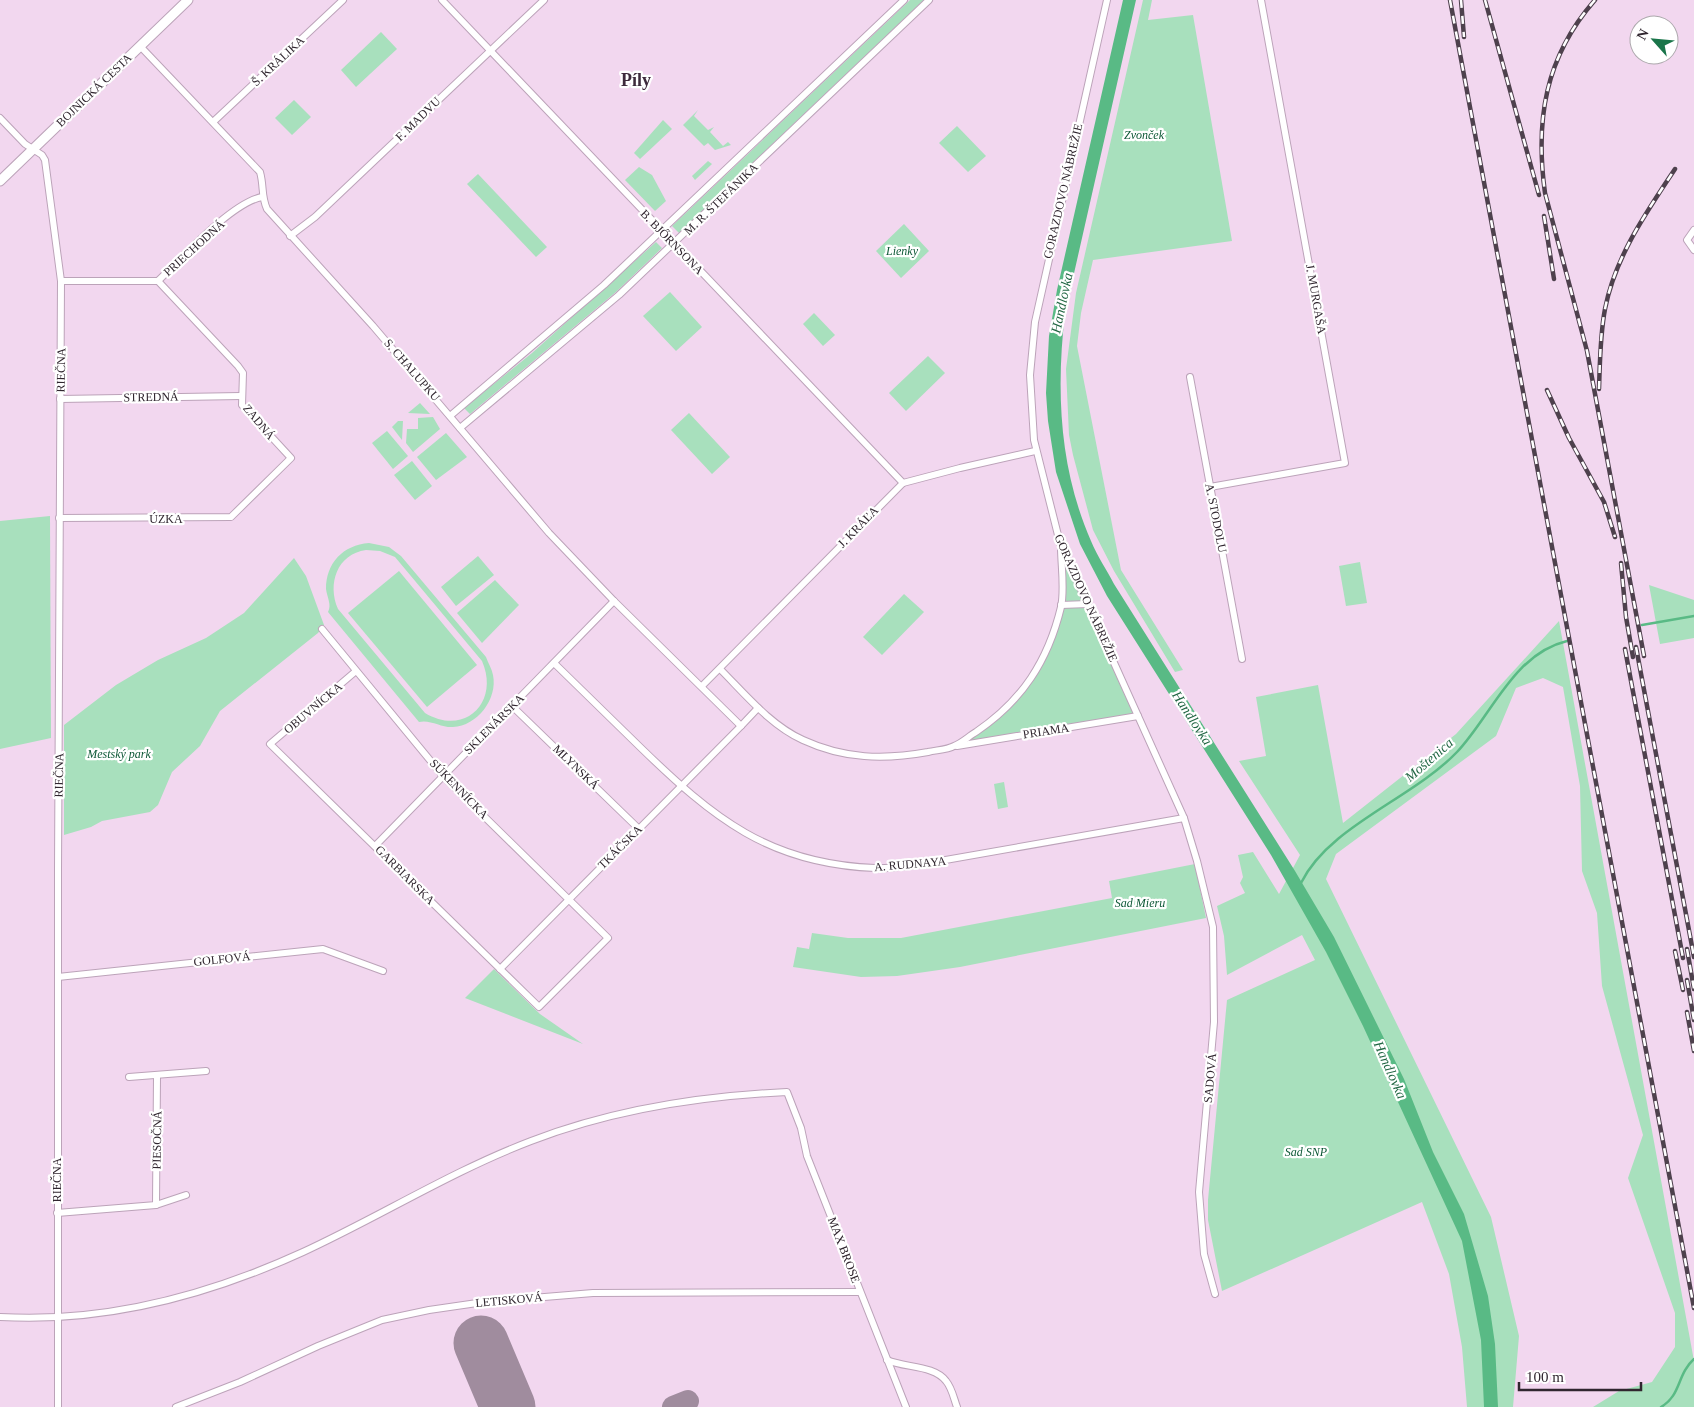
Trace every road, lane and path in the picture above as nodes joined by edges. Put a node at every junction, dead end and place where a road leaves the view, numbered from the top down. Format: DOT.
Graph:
graph roads {
  1 [pos="188,0"];
  2 [pos="343,0"];
  3 [pos="442,0"];
  4 [pos="544,0"];
  5 [pos="904,0"];
  6 [pos="929,0"];
  7 [pos="1107,0"];
  8 [pos="1261,0"];
  9 [pos="140,46"];
  10 [pos="490,50"];
  11 [pos="0,118"];
  12 [pos="213,122"];
  13 [pos="33,149"];
  14 [pos="0,181"];
  15 [pos="262,197"];
  16 [pos="661,230"];
  17 [pos="1694,230"];
  18 [pos="290,236"];
  19 [pos="674,243"];
  20 [pos="1694,250"];
  21 [pos="61,281"];
  22 [pos="158,281"];
  23 [pos="1190,377"];
  24 [pos="241,396"];
  25 [pos="60,399"];
  26 [pos="450,416"];
  27 [pos="460,428"];
  28 [pos="1035,451"];
  29 [pos="903,483"];
  30 [pos="1210,487"];
  31 [pos="261,488"];
  32 [pos="59,518"];
  33 [pos="1060,543"];
  34 [pos="614,602"];
  35 [pos="1088,604"];
  36 [pos="1061,606"];
  37 [pos="322,629"];
  38 [pos="1242,659"];
  39 [pos="554,663"];
  40 [pos="720,669"];
  41 [pos="356,672"];
  42 [pos="702,686"];
  43 [pos="512,706"];
  44 [pos="758,708"];
  45 [pos="1138,716"];
  46 [pos="741,726"];
  47 [pos="270,744"];
  48 [pos="954,747"];
  49 [pos="443,776"];
  50 [pos="680,786"];
  51 [pos="1184,818"];
  52 [pos="639,829"];
  53 [pos="375,846"];
  54 [pos="1197,861"];
  55 [pos="569,899"];
  56 [pos="500,969"];
  57 [pos="382,971"];
  58 [pos="58,977"];
  59 [pos="540,1007"];
  60 [pos="206,1071"];
  61 [pos="157,1076"];
  62 [pos="129,1077"];
  63 [pos="186,1195"];
  64 [pos="156,1205"];
  65 [pos="57,1213"];
  66 [pos="860,1292"];
  67 [pos="1215,1294"];
  68 [pos="0,1317"];
  69 [pos="56,1317"];
  70 [pos="887,1360"];
  71 [pos="58,1407"];
  72 [pos="176,1407"];
  73 [pos="906,1407"];
  74 [pos="957,1407"];
  1 -- 9 [label="street, BOJNICKÁ CESTA"];
  2 -- 12 [label="street, Š. KRÁLIKA"];
  3 -- 10 [label="street, B. BJŐRNSONA"];
  4 -- 10 [label="street, F. MADVU"];
  5 -- 16 [label="street, M. R. ŠTEFÁNIKA"];
  6 -- 19 [label="street, M. R. ŠTEFÁNIKA"];
  7 -- 28 [label="street, GORAZDOVO NÁBREŽIE"];
  8 -- 30 [label="street, J. MURGAŠA"];
  9 -- 12 [label="street, S. CHALUPKU"];
  9 -- 13 [label="street, BOJNICKÁ CESTA"];
  10 -- 16 [label="street, B. BJŐRNSONA"];
  10 -- 18 [label="street, F. MADVU"];
  11 -- 13 [label="street, RIEČNA"];
  12 -- 15 [label="street, S. CHALUPKU"];
  13 -- 14 [label="street, BOJNICKÁ CESTA"];
  13 -- 21 [label="street, RIEČNA"];
  15 -- 18 [label="street, S. CHALUPKU"];
  15 -- 22 [label="street, PRIECHODNÁ"];
  16 -- 19 [label="street, B. BJŐRNSONA"];
  16 -- 26 [label="street, M. R. ŠTEFÁNIKA"];
  17 -- 20 [label="street"];
  18 -- 26 [label="street, S. CHALUPKU"];
  19 -- 27 [label="street, M. R. ŠTEFÁNIKA"];
  19 -- 29 [label="street, B. BJŐRNSONA"];
  21 -- 22 [label="street, PRIECHODNÁ"];
  21 -- 25 [label="street, RIEČNA"];
  22 -- 24 [label="street, ZADNÁ"];
  23 -- 30 [label="street, A. STODOLU"];
  24 -- 25 [label="street, STREDNÁ"];
  24 -- 31 [label="street, ZADNÁ"];
  25 -- 32 [label="street, RIEČNA"];
  26 -- 27 [label="street, S. CHALUPKU"];
  27 -- 34 [label="street, S. CHALUPKU"];
  28 -- 29 [label="street"];
  28 -- 33 [label="street, GORAZDOVO NÁBREŽIE"];
  29 -- 40 [label="street, J. KRÁĽA"];
  30 -- 38 [label="street, A. STODOLU"];
  31 -- 32 [label="street, ÚZKA"];
  32 -- 58 [label="street, RIEČNA"];
  33 -- 35 [label="street, GORAZDOVO NÁBREŽIE"];
  33 -- 36 [label="street"];
  34 -- 39 [label="street, SKLENÁRSKA"];
  34 -- 42 [label="street, S. CHALUPKU"];
  35 -- 36 [label="street"];
  35 -- 45 [label="street, GORAZDOVO NÁBREŽIE"];
  36 -- 48 [label="street"];
  37 -- 41 [label="street, SÚKENNÍCKA"];
  39 -- 43 [label="street, SKLENÁRSKA"];
  39 -- 50 [label="street, A. RUDNAYA"];
  40 -- 42 [label="street"];
  40 -- 44 [label="street"];
  41 -- 47 [label="street, OBUVNÍCKA"];
  41 -- 49 [label="street, SÚKENNÍCKA"];
  42 -- 46 [label="street, S. CHALUPKU"];
  43 -- 49 [label="street, SKLENÁRSKA"];
  43 -- 52 [label="street, MLYNSKÁ"];
  44 -- 46 [label="street"];
  44 -- 48 [label="street, PRIAMA"];
  45 -- 48 [label="street, PRIAMA"];
  45 -- 51 [label="street, GORAZDOVO NÁBREŽIE"];
  46 -- 50 [label="street, TKÁČSKA"];
  47 -- 53 [label="street, GARBIARSKA"];
  49 -- 53 [label="street, SKLENÁRSKA"];
  49 -- 55 [label="street, SÚKENNÍCKA"];
  50 -- 51 [label="street, A. RUDNAYA"];
  50 -- 52 [label="street, TKÁČSKA"];
  51 -- 54 [label="street, GORAZDOVO NÁBREŽIE"];
  52 -- 55 [label="street, TKÁČSKA"];
  53 -- 56 [label="street, GARBIARSKA"];
  54 -- 67 [label="street, SADOVÁ"];
  55 -- 56 [label="street, TKÁČSKA"];
  55 -- 59 [label="street, SÚKENNÍCKA"];
  56 -- 59 [label="street, GARBIARSKA"];
  57 -- 58 [label="street, GOLFOVÁ"];
  58 -- 65 [label="street, RIEČNA"];
  60 -- 61 [label="street"];
  61 -- 62 [label="street"];
  61 -- 64 [label="street, PIESOČNÁ"];
  63 -- 64 [label="street"];
  64 -- 65 [label="street"];
  65 -- 69 [label="street, RIEČNA"];
  66 -- 69 [label="street, MAX BROSE"];
  66 -- 70 [label="street, MAX BROSE"];
  66 -- 72 [label="street, LETISKOVÁ"];
  68 -- 69 [label="street"];
  69 -- 71 [label="street, RIEČNA"];
  70 -- 73 [label="street, MAX BROSE"];
  70 -- 74 [label="street"];
}
